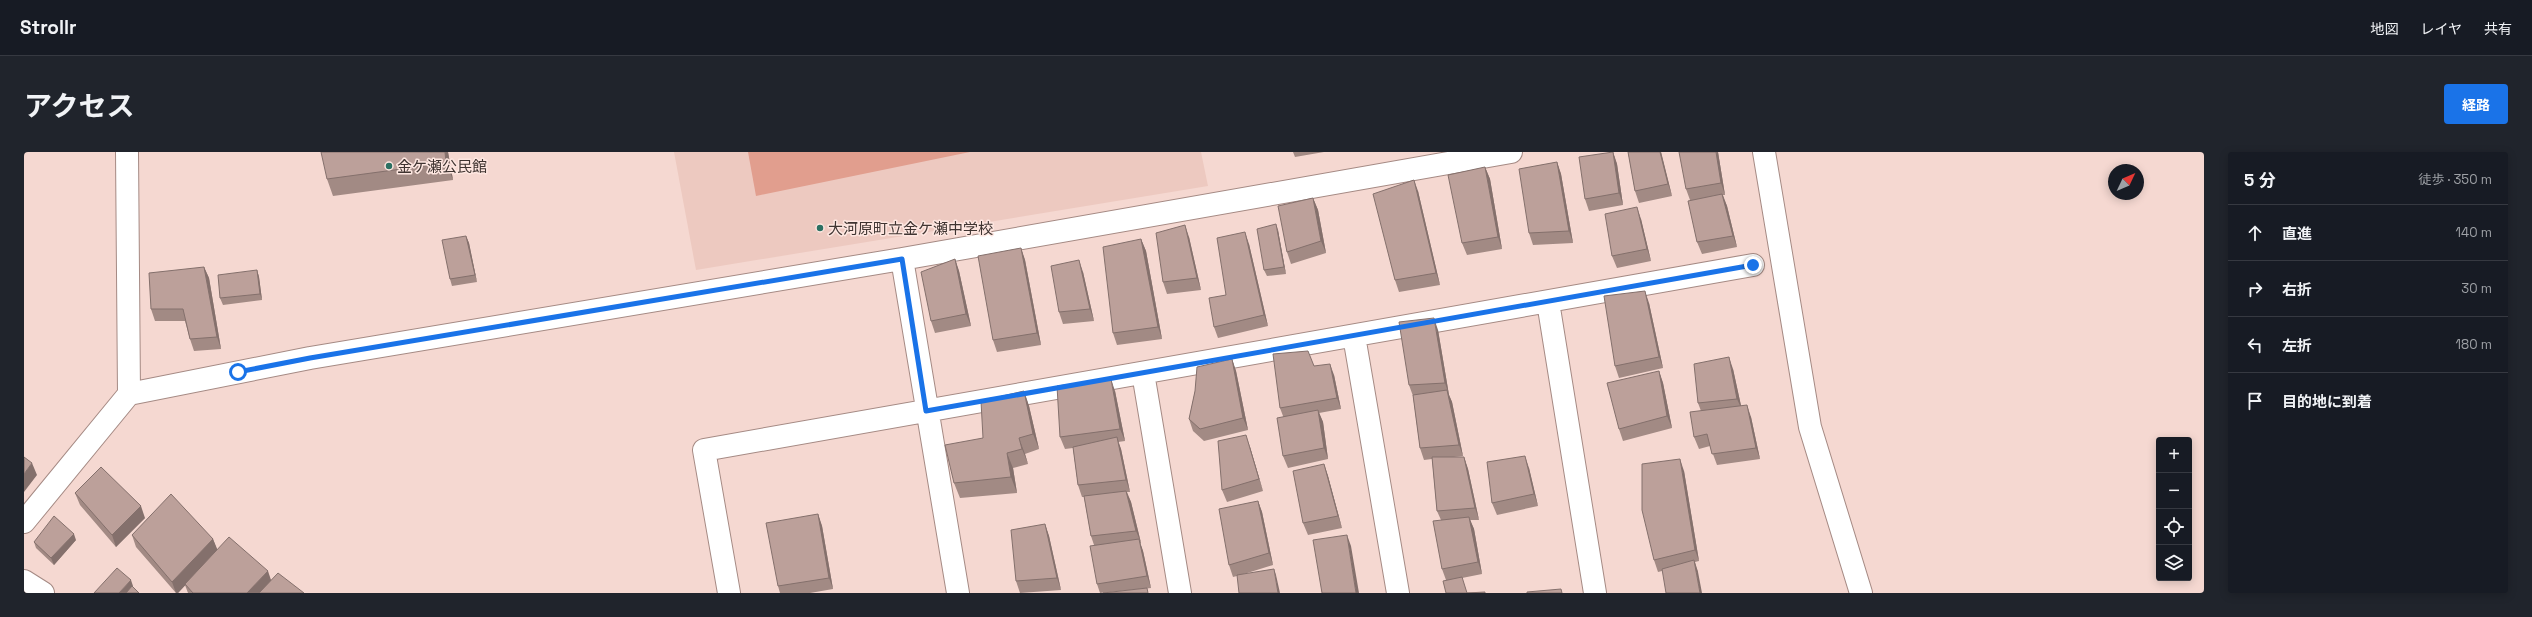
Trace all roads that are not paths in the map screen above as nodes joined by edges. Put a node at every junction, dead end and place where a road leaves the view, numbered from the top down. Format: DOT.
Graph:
graph roads {
  1 [pos="127,152"];
  2 [pos="1511,152"];
  3 [pos="1764,152"];
  4 [pos="902,259"];
  5 [pos="1753,265"];
  6 [pos="1548,302"];
  7 [pos="1354,336"];
  8 [pos="1143,373"];
  9 [pos="129,394"];
  10 [pos="926,411"];
  11 [pos="24,522"];
  12 [pos="24,581"];
  13 [pos="43,593"];
  14 [pos="729,593"];
  15 [pos="958,593"];
  16 [pos="1180,593"];
  17 [pos="1398,593"];
  18 [pos="1595,593"];
  19 [pos="1861,593"];
  1 -- 9 [label="street"];
  2 -- 4 [label="street"];
  3 -- 19 [label="street"];
  4 -- 9 [label="street"];
  4 -- 10 [label="street"];
  5 -- 6 [label="street"];
  6 -- 7 [label="street"];
  6 -- 18 [label="street"];
  7 -- 8 [label="street"];
  7 -- 17 [label="street"];
  8 -- 10 [label="street"];
  8 -- 16 [label="street"];
  9 -- 11 [label="street"];
  10 -- 14 [label="street"];
  10 -- 15 [label="street"];
  12 -- 13 [label="street"];
}
